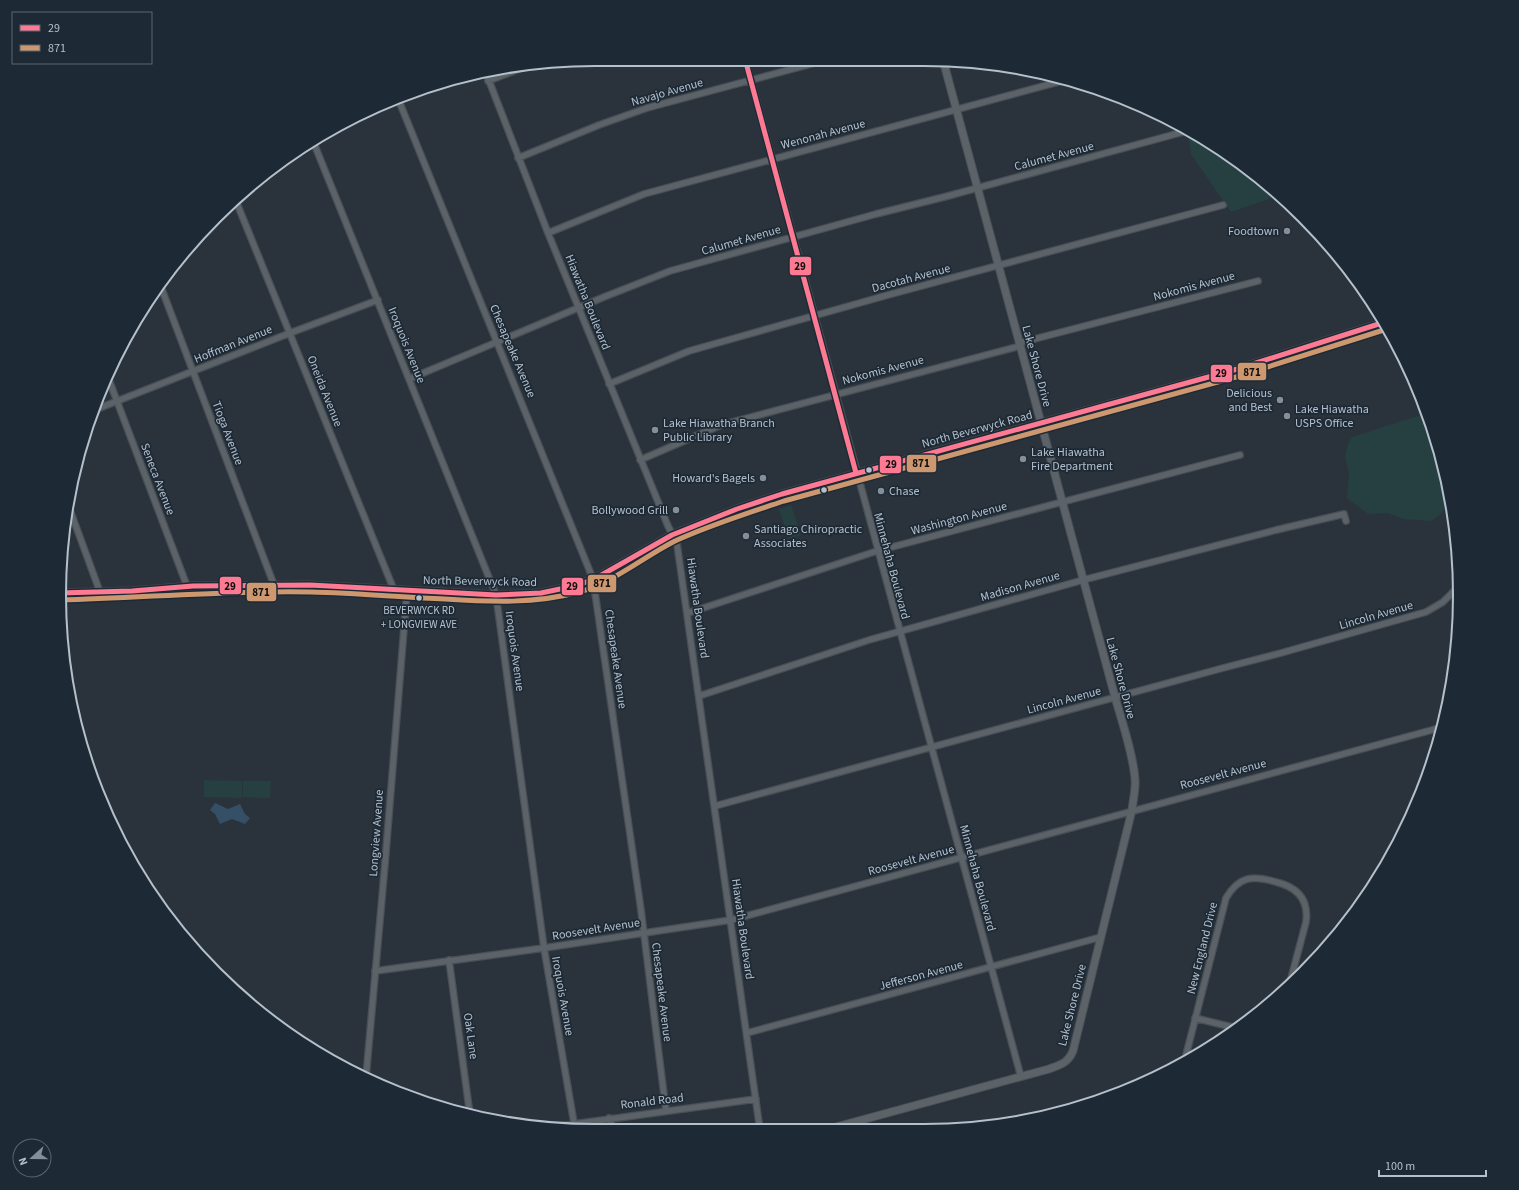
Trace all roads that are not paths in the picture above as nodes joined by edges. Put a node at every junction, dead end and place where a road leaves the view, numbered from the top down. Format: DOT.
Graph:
graph roads {
  1 [pos="746,66"];
  2 [pos="803,66"];
  3 [pos="945,67"];
  4 [pos="506,74"];
  5 [pos="487,77"];
  6 [pos="750,80"];
  7 [pos="488,81"];
  8 [pos="1054,82"];
  9 [pos="400,103"];
  10 [pos="956,109"];
  11 [pos="1181,133"];
  12 [pos="315,146"];
  13 [pos="518,158"];
  14 [pos="771,160"];
  15 [pos="977,188"];
  16 [pos="238,205"];
  17 [pos="1223,205"];
  18 [pos="548,233"];
  19 [pos="792,237"];
  20 [pos="998,266"];
  21 [pos="1258,281"];
  22 [pos="162,291"];
  23 [pos="378,300"];
  24 [pos="579,308"];
  25 [pos="814,316"];
  26 [pos="1378,324"];
  27 [pos="290,333"];
  28 [pos="497,343"];
  29 [pos="1020,345"];
  30 [pos="193,372"];
  31 [pos="409,379"];
  32 [pos="110,384"];
  33 [pos="609,384"];
  34 [pos="835,394"];
  35 [pos="117,401"];
  36 [pos="101,408"];
  37 [pos="1041,423"];
  38 [pos="1240,455"];
  39 [pos="640,460"];
  40 [pos="856,474"];
  41 [pos="1062,502"];
  42 [pos="72,517"];
  43 [pos="1346,521"];
  44 [pos="672,535"];
  45 [pos="877,551"];
  46 [pos="593,579"];
  47 [pos="1083,580"];
  48 [pos="187,586"];
  49 [pos="274,586"];
  50 [pos="394,590"];
  51 [pos="407,591"];
  52 [pos="1453,591"];
  53 [pos="100,592"];
  54 [pos="66,593"];
  55 [pos="496,595"];
  56 [pos="688,613"];
  57 [pos="899,631"];
  58 [pos="699,696"];
  59 [pos="1115,697"];
  60 [pos="1436,729"];
  61 [pos="931,748"];
  62 [pos="715,806"];
  63 [pos="1132,810"];
  64 [pos="961,858"];
  65 [pos="731,920"];
  66 [pos="644,933"];
  67 [pos="1101,937"];
  68 [pos="544,948"];
  69 [pos="449,960"];
  70 [pos="990,967"];
  71 [pos="375,971"];
  72 [pos="1292,975"];
  73 [pos="1195,1018"];
  74 [pos="1230,1027"];
  75 [pos="747,1033"];
  76 [pos="1186,1054"];
  77 [pos="366,1072"];
  78 [pos="1020,1077"];
  79 [pos="756,1099"];
  80 [pos="469,1109"];
  81 [pos="666,1111"];
  82 [pos="609,1118"];
  83 [pos="574,1123"];
  84 [pos="612,1124"];
  85 [pos="759,1124"];
  86 [pos="848,1124"];
  1 -- 6 [label="street, Minnehaha Boulevard"];
  2 -- 6 [label="street, Navajo Avenue"];
  3 -- 10 [label="street, Lake Shore Drive"];
  4 -- 7 [label="street"];
  5 -- 7 [label="street, Hiawatha Boulevard"];
  6 -- 13 [label="street, Navajo Avenue"];
  6 -- 14 [label="street, Minnehaha Boulevard"];
  7 -- 13 [label="street, Hiawatha Boulevard"];
  8 -- 10 [label="street, Wenonah Avenue"];
  9 -- 28 [label="street, Chesapeake Avenue"];
  10 -- 14 [label="street, Wenonah Avenue"];
  10 -- 15 [label="street, Lake Shore Drive"];
  11 -- 15 [label="street, Calumet Avenue"];
  12 -- 23 [label="street, Iroquois Avenue"];
  13 -- 18 [label="street, Hiawatha Boulevard"];
  14 -- 18 [label="street, Wenonah Avenue"];
  14 -- 19 [label="street, Minnehaha Boulevard"];
  15 -- 19 [label="street, Calumet Avenue"];
  15 -- 20 [label="street, Lake Shore Drive"];
  16 -- 27 [label="street, Oneida Avenue"];
  17 -- 20 [label="street, Dacotah Avenue"];
  18 -- 24 [label="street, Hiawatha Boulevard"];
  19 -- 24 [label="street, Calumet Avenue"];
  19 -- 25 [label="street, Minnehaha Boulevard"];
  20 -- 25 [label="street, Dacotah Avenue"];
  20 -- 29 [label="street, Lake Shore Drive"];
  21 -- 29 [label="street, Nokomis Avenue"];
  22 -- 30 [label="street, Tioga Avenue"];
  23 -- 27 [label="street, Hoffman Avenue"];
  23 -- 31 [label="street, Iroquois Avenue"];
  24 -- 28 [label="street, Calumet Avenue"];
  24 -- 33 [label="street, Hiawatha Boulevard"];
  25 -- 33 [label="street, Dacotah Avenue"];
  25 -- 34 [label="street, Minnehaha Boulevard"];
  26 -- 37 [label="street, North Beverwyck Road"];
  27 -- 30 [label="street, Hoffman Avenue"];
  27 -- 50 [label="street, Oneida Avenue"];
  28 -- 31 [label="street, Calumet Avenue"];
  28 -- 46 [label="street, Chesapeake Avenue"];
  29 -- 34 [label="street, Nokomis Avenue"];
  29 -- 37 [label="street, Lake Shore Drive"];
  30 -- 35 [label="street, Hoffman Avenue"];
  30 -- 49 [label="street, Tioga Avenue"];
  31 -- 55 [label="street, Iroquois Avenue"];
  32 -- 35 [label="street, Seneca Avenue"];
  33 -- 39 [label="street, Hiawatha Boulevard"];
  34 -- 39 [label="street, Nokomis Avenue"];
  34 -- 40 [label="street, Minnehaha Boulevard"];
  35 -- 36 [label="street, Hoffman Avenue"];
  35 -- 48 [label="street, Seneca Avenue"];
  37 -- 40 [label="street, North Beverwyck Road"];
  37 -- 41 [label="street, Lake Shore Drive"];
  38 -- 41 [label="street, Washington Avenue"];
  39 -- 44 [label="street, Hiawatha Boulevard"];
  40 -- 44 [label="street, North Beverwyck Road"];
  40 -- 45 [label="street, Minnehaha Boulevard"];
  41 -- 45 [label="street, Washington Avenue"];
  41 -- 47 [label="street, Lake Shore Drive"];
  42 -- 53 [label="street"];
  43 -- 47 [label="street, Madison Avenue"];
  44 -- 46 [label="street, North Beverwyck Road"];
  44 -- 56 [label="street, Hiawatha Boulevard"];
  45 -- 56 [label="street, Washington Avenue"];
  45 -- 57 [label="street, Minnehaha Boulevard"];
  46 -- 55 [label="street, North Beverwyck Road"];
  46 -- 66 [label="street, Chesapeake Avenue"];
  47 -- 57 [label="street, Madison Avenue"];
  47 -- 59 [label="street, Lake Shore Drive"];
  48 -- 49 [label="street, North Beverwyck Road"];
  48 -- 53 [label="street, North Beverwyck Road"];
  49 -- 50 [label="street, North Beverwyck Road"];
  50 -- 51 [label="street, North Beverwyck Road"];
  51 -- 55 [label="street, North Beverwyck Road"];
  51 -- 71 [label="street, Longview Avenue"];
  52 -- 59 [label="street, Lincoln Avenue"];
  53 -- 54 [label="street, North Beverwyck Road"];
  55 -- 68 [label="street, Iroquois Avenue"];
  56 -- 58 [label="street, Hiawatha Boulevard"];
  57 -- 58 [label="street, Madison Avenue"];
  57 -- 61 [label="street, Minnehaha Boulevard"];
  58 -- 62 [label="street, Hiawatha Boulevard"];
  59 -- 61 [label="street, Lincoln Avenue"];
  59 -- 63 [label="street, Lake Shore Drive"];
  60 -- 63 [label="street, Roosevelt Avenue"];
  61 -- 62 [label="street, Lincoln Avenue"];
  61 -- 64 [label="street, Minnehaha Boulevard"];
  62 -- 65 [label="street, Hiawatha Boulevard"];
  63 -- 64 [label="street, Roosevelt Avenue"];
  63 -- 67 [label="street, Lake Shore Drive"];
  64 -- 65 [label="street, Roosevelt Avenue"];
  64 -- 70 [label="street, Minnehaha Boulevard"];
  65 -- 66 [label="street, Roosevelt Avenue"];
  65 -- 75 [label="street, Hiawatha Boulevard"];
  66 -- 68 [label="street, Roosevelt Avenue"];
  66 -- 81 [label="street, Chesapeake Avenue"];
  67 -- 70 [label="street, Jefferson Avenue"];
  67 -- 78 [label="street, Lake Shore Drive"];
  68 -- 69 [label="street, Roosevelt Avenue"];
  68 -- 83 [label="street, Iroquois Avenue"];
  69 -- 71 [label="street, Roosevelt Avenue"];
  69 -- 80 [label="street, Oak Lane"];
  70 -- 75 [label="street, Jefferson Avenue"];
  70 -- 78 [label="street, Minnehaha Boulevard"];
  71 -- 77 [label="street, Longview Avenue"];
  72 -- 73 [label="street, New England Drive"];
  73 -- 74 [label="street"];
  73 -- 76 [label="street, New England Drive"];
  75 -- 79 [label="street, Hiawatha Boulevard"];
  78 -- 86 [label="street, Lake Shore Drive"];
  79 -- 81 [label="street, Ronald Road"];
  79 -- 85 [label="street, Hiawatha Boulevard"];
  81 -- 82 [label="street, Ronald Road"];
  82 -- 83 [label="street, Ronald Road"];
  82 -- 84 [label="street"];
}
